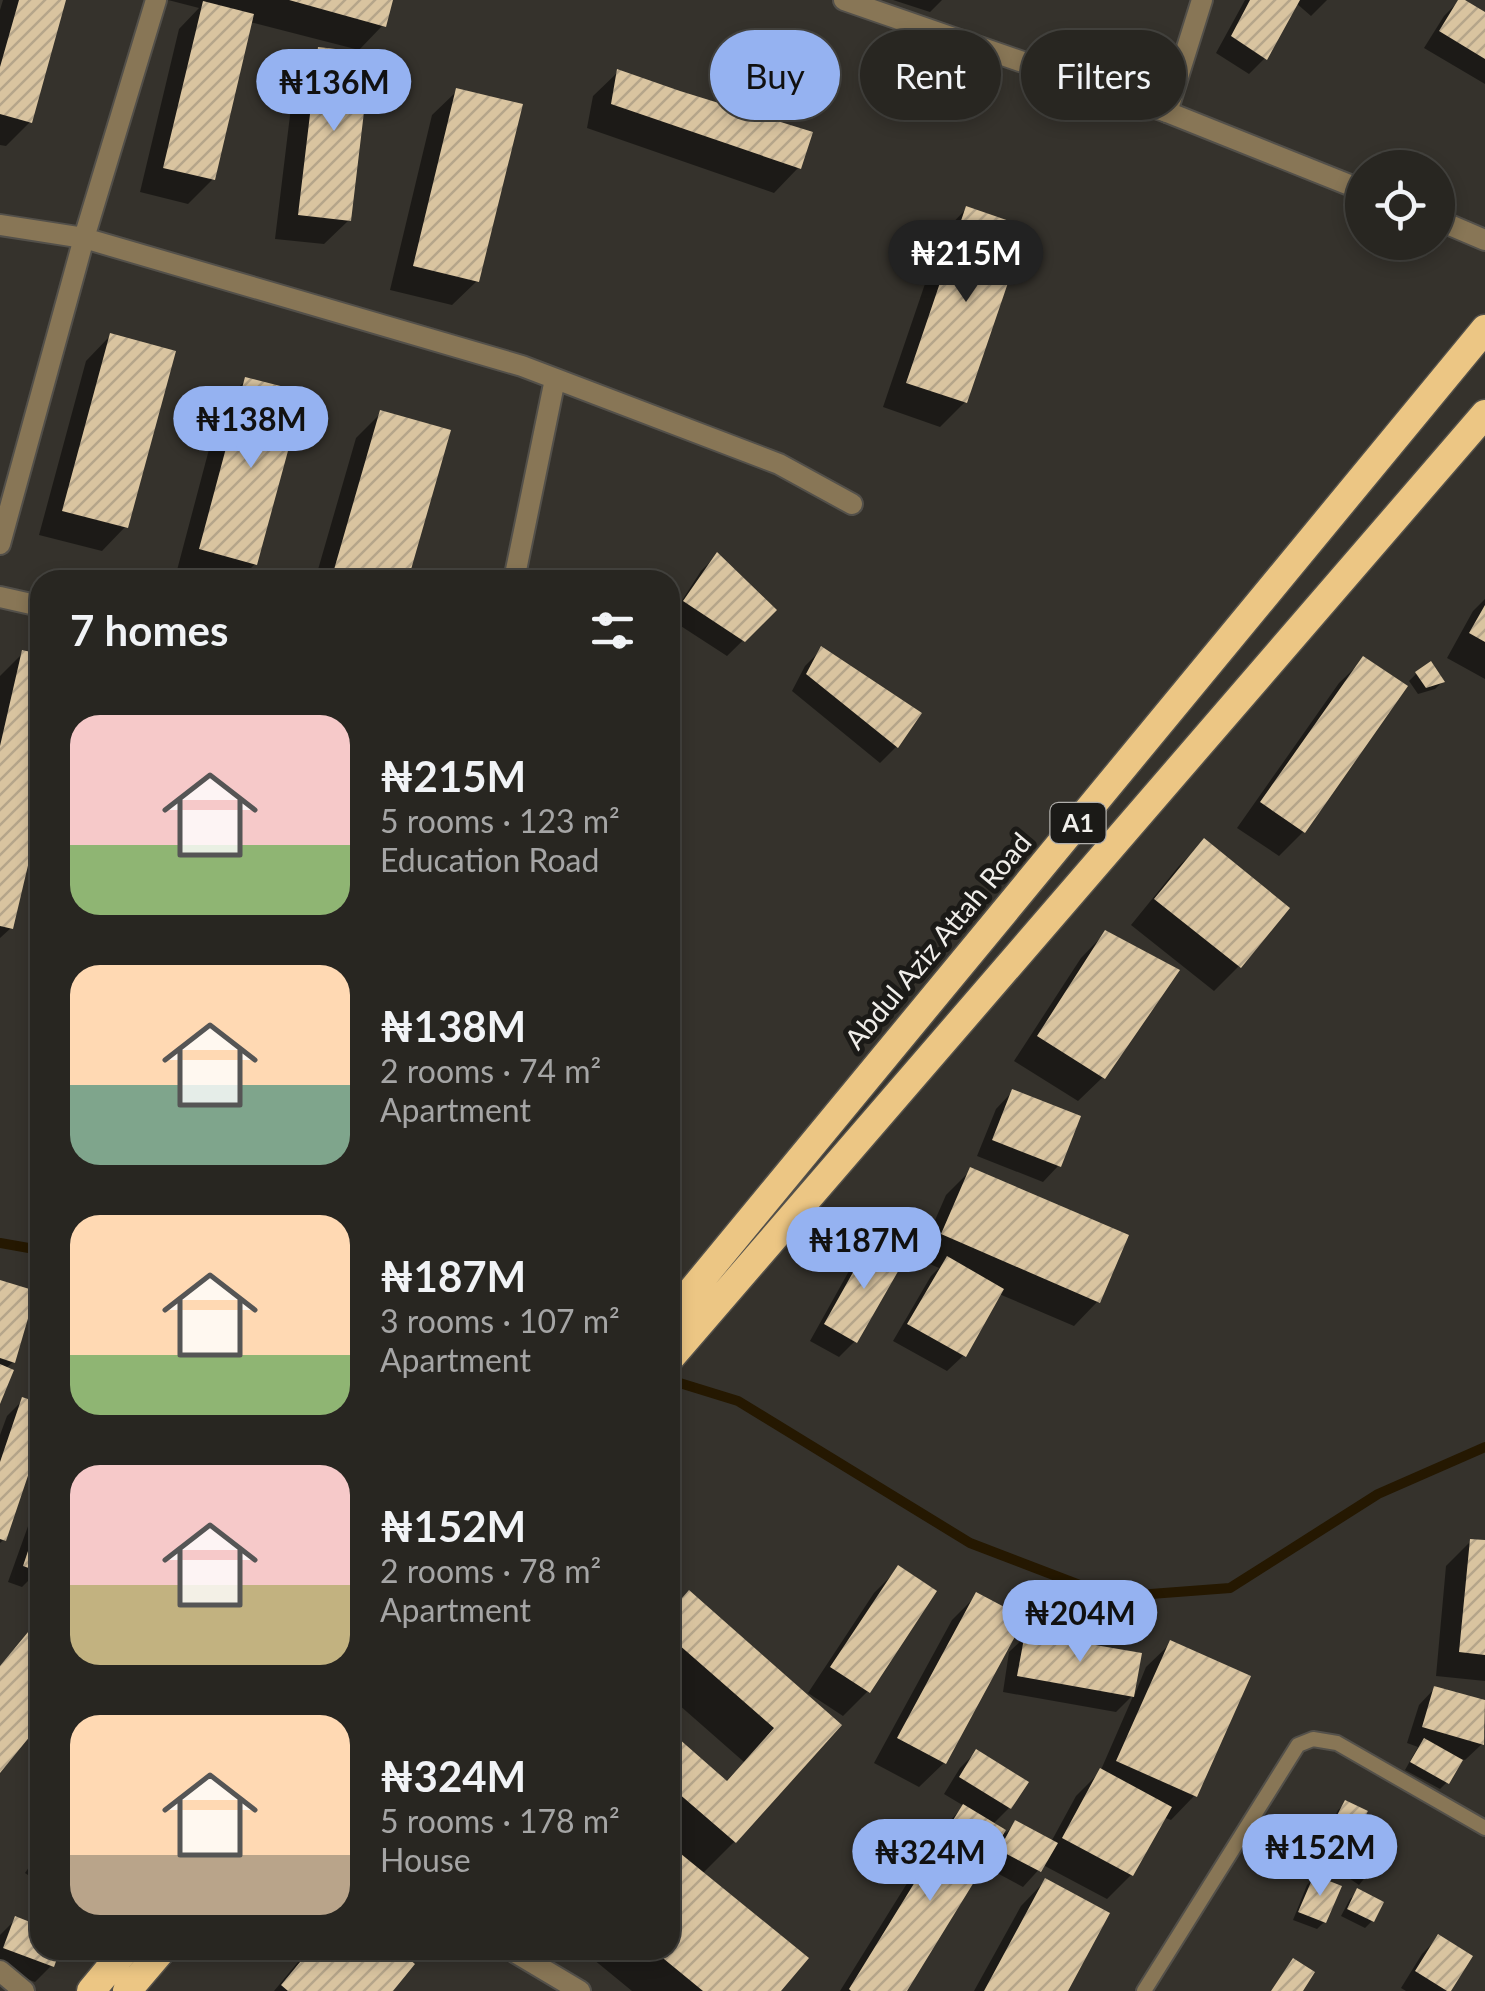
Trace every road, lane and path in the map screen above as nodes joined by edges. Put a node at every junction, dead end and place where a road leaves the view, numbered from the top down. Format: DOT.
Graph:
graph roads {
  1 [pos="156,0"];
  2 [pos="844,0"];
  3 [pos="1202,0"];
  4 [pos="1186,51"];
  5 [pos="1021,61"];
  6 [pos="1186,120"];
  7 [pos="1345,183"];
  8 [pos="0,225"];
  9 [pos="1455,227"];
  10 [pos="84,238"];
  11 [pos="1485,240"];
  12 [pos="1485,329"];
  13 [pos="555,379"];
  14 [pos="1485,414"];
  15 [pos="852,504"];
  16 [pos="0,544"];
  17 [pos="516,570"];
  18 [pos="0,597"];
  19 [pos="30,604"];
  20 [pos="680,1305"];
  21 [pos="680,1346"];
  22 [pos="1485,1828"];
  23 [pos="117,1960"];
  24 [pos="153,1960"];
  25 [pos="529,1960"];
  26 [pos="0,1971"];
  27 [pos="24,1991"];
  28 [pos="91,1991"];
  29 [pos="127,1991"];
  30 [pos="580,1991"];
  31 [pos="1144,1991"];
  1 -- 10 [label="street"];
  2 -- 5 [label="street"];
  3 -- 4 [label="street"];
  6 -- 7 [label="street"];
  8 -- 10 [label="street"];
  9 -- 11 [label="street"];
  10 -- 13 [label="street"];
  10 -- 16 [label="street"];
  12 -- 20 [label="highway, Abdul Aziz Attah Road / A1"];
  13 -- 15 [label="street"];
  13 -- 17 [label="street"];
  14 -- 21 [label="highway, A1"];
  18 -- 19 [label="street"];
  22 -- 31 [label="lane"];
  23 -- 28 [label="highway"];
  24 -- 29 [label="highway"];
  25 -- 30 [label="street"];
  26 -- 27 [label="street"];
}
